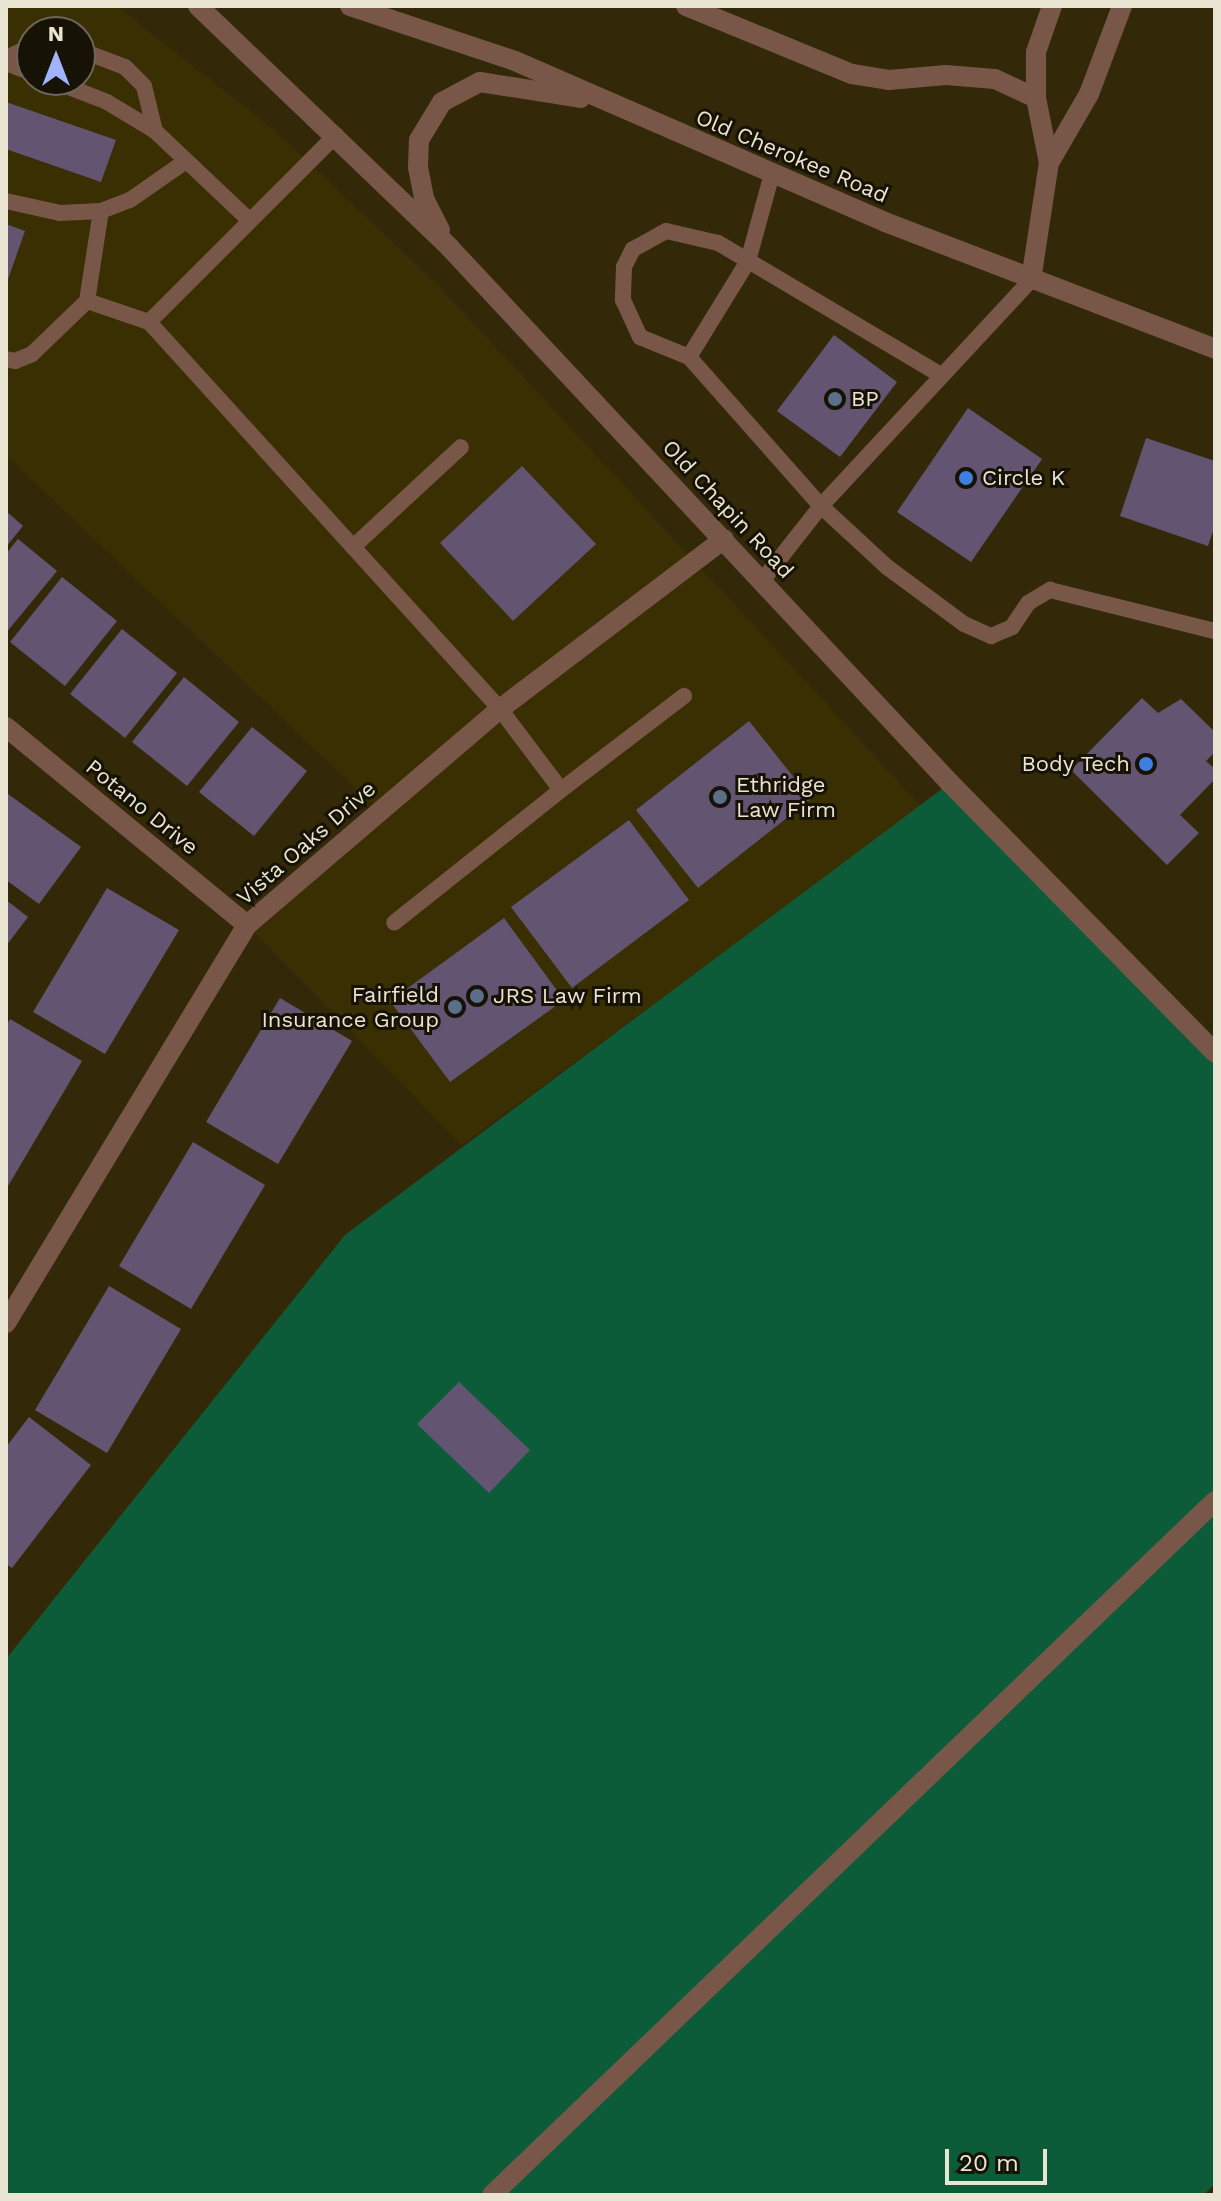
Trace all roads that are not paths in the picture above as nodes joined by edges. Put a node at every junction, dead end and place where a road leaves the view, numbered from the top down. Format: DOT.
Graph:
graph roads {
  1 [pos="198,6"];
  2 [pos="350,6"];
  3 [pos="686,6"];
  4 [pos="1052,6"];
  5 [pos="1122,6"];
  6 [pos="96,56"];
  7 [pos="92,96"];
  8 [pos="1036,98"];
  9 [pos="611,103"];
  10 [pos="155,131"];
  11 [pos="336,135"];
  12 [pos="186,161"];
  13 [pos="1049,163"];
  14 [pos="772,174"];
  15 [pos="6,201"];
  16 [pos="101,211"];
  17 [pos="248,219"];
  18 [pos="450,248"];
  19 [pos="748,261"];
  20 [pos="1031,280"];
  21 [pos="87,301"];
  22 [pos="149,322"];
  23 [pos="1215,349"];
  24 [pos="689,357"];
  25 [pos="6,359"];
  26 [pos="939,374"];
  27 [pos="461,447"];
  28 [pos="821,506"];
  29 [pos="724,539"];
  30 [pos="353,547"];
  31 [pos="762,581"];
  32 [pos="1215,631"];
  33 [pos="684,696"];
  34 [pos="500,709"];
  35 [pos="9,735"];
  36 [pos="561,790"];
  37 [pos="394,923"];
  38 [pos="247,925"];
  39 [pos="1215,1053"];
  40 [pos="6,1323"];
  41 [pos="1215,1501"];
  42 [pos="492,2195"];
  1 -- 11 [label="street, Old Chapin Road"];
  2 -- 9 [label="street, Old Cherokee Road"];
  3 -- 8 [label="street"];
  4 -- 8 [label="street"];
  5 -- 13 [label="street"];
  6 -- 10 [label="lane"];
  7 -- 10 [label="lane"];
  8 -- 13 [label="street"];
  9 -- 14 [label="street, Old Cherokee Road"];
  9 -- 18 [label="street"];
  10 -- 12 [label="lane"];
  11 -- 17 [label="lane"];
  11 -- 18 [label="street, Old Chapin Road"];
  12 -- 16 [label="lane"];
  12 -- 17 [label="lane"];
  13 -- 20 [label="street"];
  14 -- 19 [label="lane"];
  14 -- 20 [label="street, Old Cherokee Road"];
  15 -- 16 [label="lane"];
  16 -- 21 [label="lane"];
  17 -- 22 [label="lane"];
  18 -- 29 [label="street, Old Chapin Road"];
  19 -- 24 [label="lane"];
  19 -- 24 [label="lane"];
  19 -- 26 [label="lane"];
  20 -- 23 [label="street, Old Cherokee Road"];
  20 -- 26 [label="lane"];
  21 -- 22 [label="lane"];
  21 -- 25 [label="lane"];
  22 -- 30 [label="lane"];
  24 -- 28 [label="lane"];
  26 -- 28 [label="lane"];
  27 -- 30 [label="lane"];
  28 -- 31 [label="lane"];
  28 -- 32 [label="lane"];
  29 -- 31 [label="street, Old Chapin Road"];
  29 -- 34 [label="street, Vista Oaks Drive"];
  30 -- 34 [label="lane"];
  31 -- 39 [label="street, Old Chapin Road"];
  33 -- 36 [label="lane"];
  34 -- 36 [label="lane"];
  34 -- 38 [label="street, Vista Oaks Drive"];
  35 -- 38 [label="street, Potano Drive"];
  36 -- 37 [label="lane"];
  38 -- 40 [label="street, Vista Oaks Drive"];
  41 -- 42 [label="street"];
}
